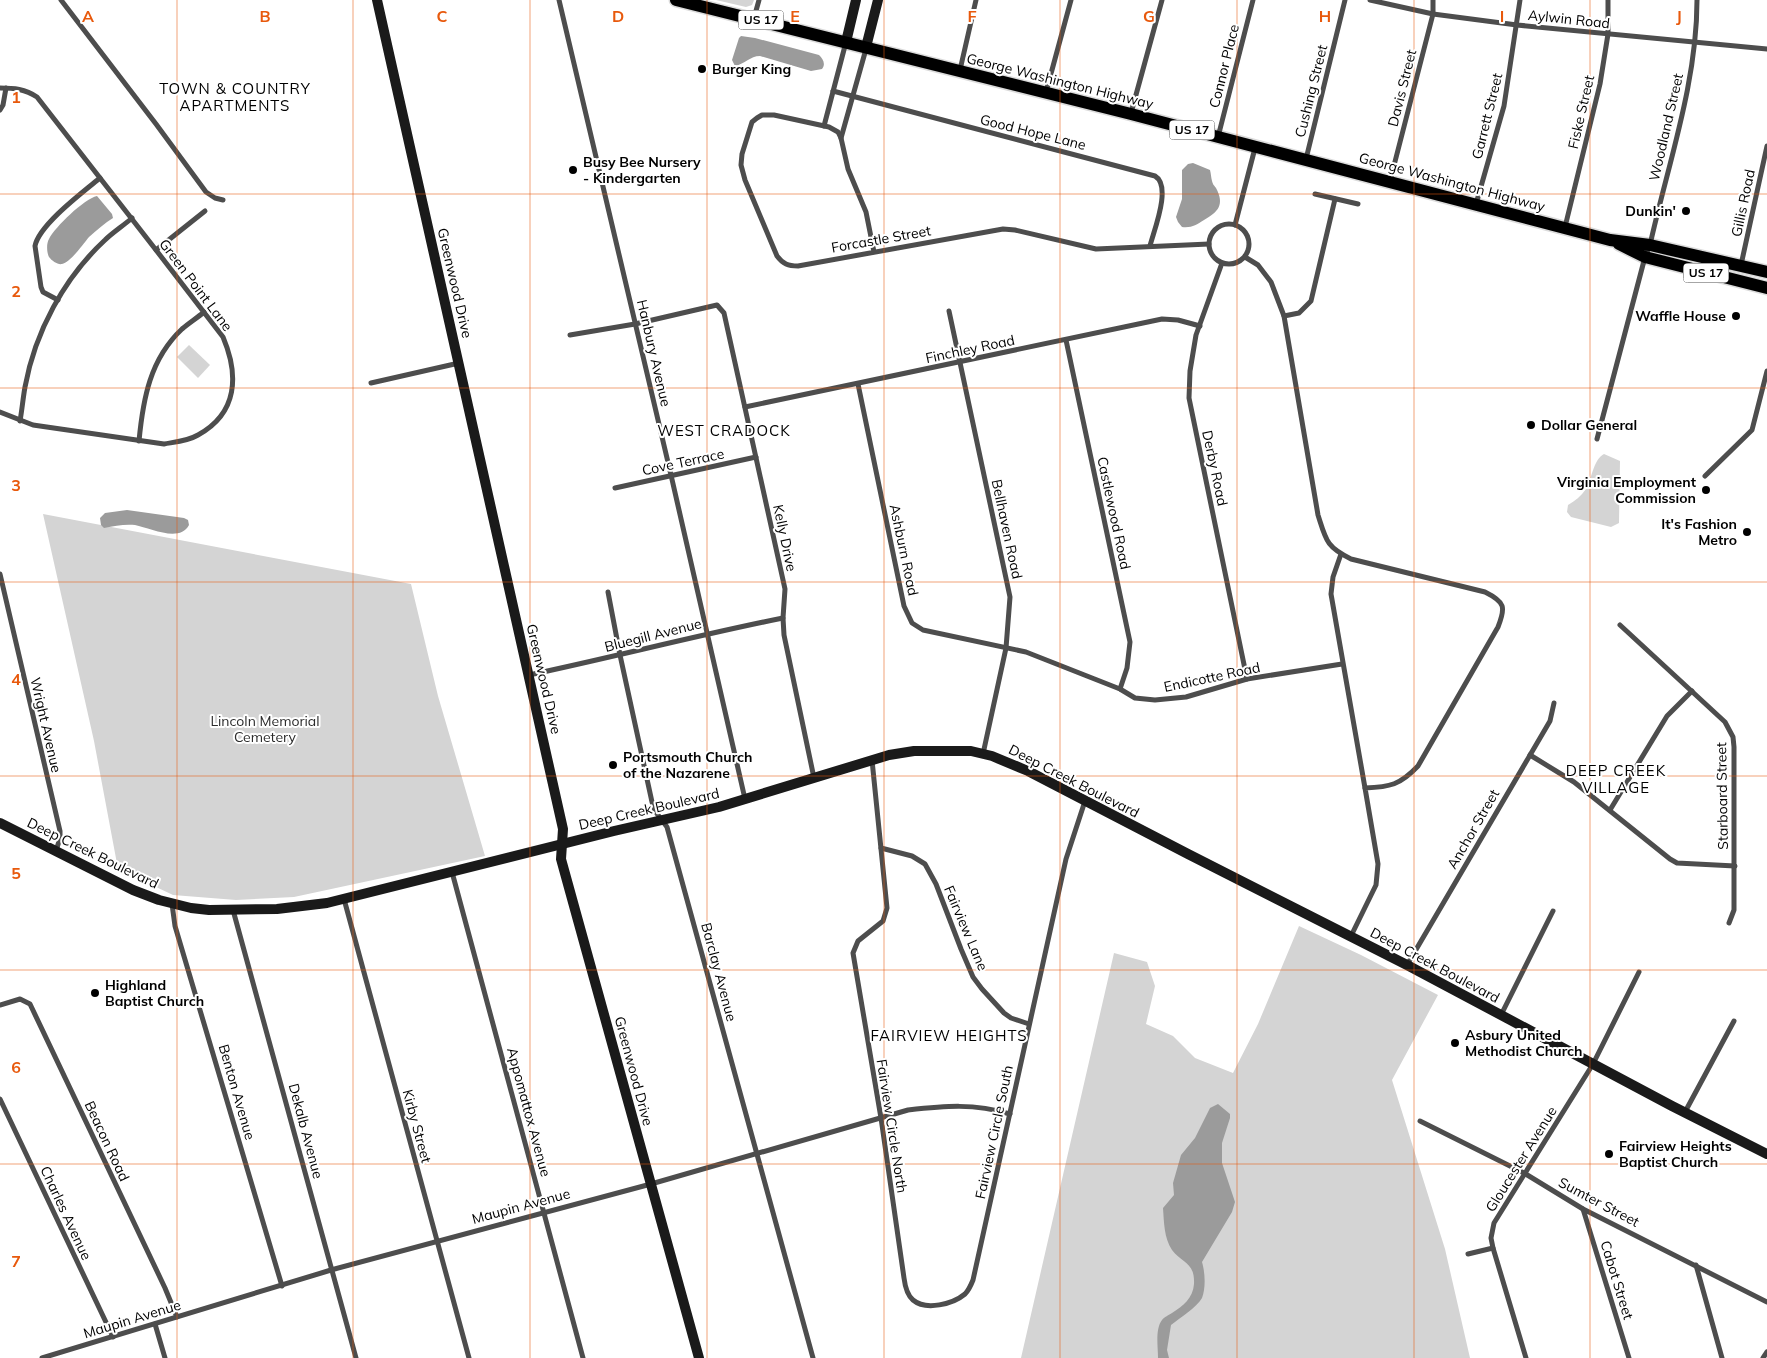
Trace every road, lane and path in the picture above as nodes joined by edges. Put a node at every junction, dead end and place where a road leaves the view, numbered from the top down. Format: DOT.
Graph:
graph roads {
  1 [pos="61,0"];
  2 [pos="377,0"];
  3 [pos="559,0"];
  4 [pos="676,0"];
  5 [pos="759,0"];
  6 [pos="856,0"];
  7 [pos="878,0"];
  8 [pos="976,0"];
  9 [pos="1071,0"];
  10 [pos="1162,0"];
  11 [pos="1253,0"];
  12 [pos="1345,0"];
  13 [pos="1370,0"];
  14 [pos="1434,0"];
  15 [pos="1520,0"];
  16 [pos="1608,0"];
  17 [pos="1697,0"];
  18 [pos="1432,14"];
  19 [pos="754,19"];
  20 [pos="1517,25"];
  21 [pos="1608,34"];
  22 [pos="846,42"];
  23 [pos="1695,42"];
  24 [pos="866,47"];
  25 [pos="1767,49"];
  26 [pos="960,71"];
  27 [pos="3,88"];
  28 [pos="833,91"];
  29 [pos="1046,92"];
  30 [pos="852,97"];
  31 [pos="0,110"];
  32 [pos="1131,114"];
  33 [pos="824,126"];
  34 [pos="1218,137"];
  35 [pos="841,138"];
  36 [pos="1767,146"];
  37 [pos="1255,147"];
  38 [pos="1306,159"];
  39 [pos="100,178"];
  40 [pos="1389,181"];
  41 [pos="1316,194"];
  42 [pos="1335,199"];
  43 [pos="223,200"];
  44 [pos="1358,204"];
  45 [pos="1475,206"];
  46 [pos="205,211"];
  47 [pos="132,218"];
  48 [pos="1235,225"];
  49 [pos="1565,227"];
  50 [pos="1610,240"];
  51 [pos="1209,244"];
  52 [pos="1650,245"];
  53 [pos="1150,246"];
  54 [pos="156,250"];
  55 [pos="874,252"];
  56 [pos="1245,257"];
  57 [pos="1645,257"];
  58 [pos="1222,263"];
  59 [pos="1741,266"];
  60 [pos="1767,272"];
  61 [pos="1767,288"];
  62 [pos="58,300"];
  63 [pos="949,311"];
  64 [pos="204,312"];
  65 [pos="1284,316"];
  66 [pos="635,324"];
  67 [pos="1200,326"];
  68 [pos="570,335"];
  69 [pos="1066,340"];
  70 [pos="961,362"];
  71 [pos="459,363"];
  72 [pos="1767,371"];
  73 [pos="371,383"];
  74 [pos="858,384"];
  75 [pos="745,407"];
  76 [pos="0,412"];
  77 [pos="20,421"];
  78 [pos="1597,439"];
  79 [pos="139,441"];
  80 [pos="756,457"];
  81 [pos="671,475"];
  82 [pos="1705,476"];
  83 [pos="615,488"];
  84 [pos="1341,554"];
  85 [pos="0,574"];
  86 [pos="1,582"];
  87 [pos="608,592"];
  88 [pos="782,618"];
  89 [pos="1620,625"];
  90 [pos="707,633"];
  91 [pos="1006,648"];
  92 [pos="620,655"];
  93 [pos="1342,664"];
  94 [pos="529,675"];
  95 [pos="1247,679"];
  96 [pos="1120,689"];
  97 [pos="1692,691"];
  98 [pos="1554,703"];
  99 [pos="983,754"];
  100 [pos="1530,755"];
  101 [pos="872,760"];
  102 [pos="814,778"];
  103 [pos="1365,788"];
  104 [pos="745,799"];
  105 [pos="1085,800"];
  106 [pos="1610,810"];
  107 [pos="662,819"];
  108 [pos="0,823"];
  109 [pos="562,844"];
  110 [pos="882,848"];
  111 [pos="56,851"];
  112 [pos="1734,866"];
  113 [pos="452,872"];
  114 [pos="344,899"];
  115 [pos="172,904"];
  116 [pos="233,910"];
  117 [pos="1553,911"];
  118 [pos="1729,923"];
  119 [pos="1351,936"];
  120 [pos="1407,965"];
  121 [pos="1639,972"];
  122 [pos="0,1004"];
  123 [pos="1502,1015"];
  124 [pos="1734,1021"];
  125 [pos="1029,1024"];
  126 [pos="1593,1064"];
  127 [pos="0,1099"];
  128 [pos="1685,1112"];
  129 [pos="1010,1114"];
  130 [pos="881,1118"];
  131 [pos="1420,1121"];
  132 [pos="757,1154"];
  133 [pos="1767,1154"];
  134 [pos="1524,1173"];
  135 [pos="651,1184"];
  136 [pos="1583,1209"];
  137 [pos="544,1211"];
  138 [pos="437,1241"];
  139 [pos="1493,1248"];
  140 [pos="1468,1254"];
  141 [pos="1696,1265"];
  142 [pos="331,1270"];
  143 [pos="282,1286"];
  144 [pos="1767,1302"];
  145 [pos="939,1305"];
  146 [pos="176,1318"];
  147 [pos="155,1324"];
  148 [pos="113,1337"];
  149 [pos="1767,1352"];
  150 [pos="42,1358"];
  151 [pos="165,1358"];
  152 [pos="356,1358"];
  153 [pos="469,1358"];
  154 [pos="583,1358"];
  155 [pos="699,1358"];
  156 [pos="813,1358"];
  157 [pos="1526,1358"];
  158 [pos="1628,1358"];
  159 [pos="1722,1358"];
  160 [pos="1763,1358"];
  1 -- 43 [label="street"];
  2 -- 71 [label="street, Greenwood Drive"];
  3 -- 66 [label="street, Hanbury Avenue"];
  4 -- 19 [label="main road, George Washington Highway / US 17"];
  5 -- 19 [label="street"];
  6 -- 22 [label="street"];
  7 -- 24 [label="street"];
  8 -- 26 [label="street"];
  9 -- 29 [label="street"];
  10 -- 32 [label="street"];
  11 -- 34 [label="street, Connor Place"];
  12 -- 38 [label="street, Cushing Street"];
  13 -- 18 [label="street, Aylwin Road"];
  14 -- 18 [label="street, Davis Street"];
  15 -- 20 [label="street, Garrett Street"];
  16 -- 21 [label="street, Fiske Street"];
  17 -- 23 [label="street, Woodland Street"];
  18 -- 20 [label="street, Aylwin Road"];
  18 -- 40 [label="street, Davis Street"];
  19 -- 22 [label="main road, George Washington Highway / US 17"];
  20 -- 21 [label="street, Aylwin Road"];
  20 -- 45 [label="street, Garrett Street"];
  21 -- 23 [label="street, Aylwin Road"];
  21 -- 49 [label="street, Fiske Street"];
  22 -- 24 [label="main road, George Washington Highway / US 17"];
  22 -- 28 [label="street"];
  23 -- 25 [label="street, Aylwin Road"];
  23 -- 52 [label="street, Woodland Street"];
  24 -- 26 [label="main road, George Washington Highway / US 17"];
  24 -- 30 [label="street"];
  26 -- 29 [label="main road, George Washington Highway / US 17"];
  27 -- 31 [label="street"];
  27 -- 39 [label="street, Green Point Lane"];
  28 -- 30 [label="street, Good Hope Lane"];
  28 -- 33 [label="street"];
  29 -- 32 [label="main road, George Washington Highway / US 17"];
  30 -- 35 [label="street"];
  30 -- 53 [label="street, Good Hope Lane"];
  32 -- 34 [label="main road, George Washington Highway / US 17"];
  33 -- 35 [label="street"];
  33 -- 55 [label="street, Forcastle Street"];
  34 -- 37 [label="main road, George Washington Highway / US 17"];
  35 -- 55 [label="street"];
  36 -- 59 [label="street, Gillis Road"];
  37 -- 38 [label="main road, George Washington Highway / US 17"];
  37 -- 48 [label="street"];
  38 -- 40 [label="main road, George Washington Highway / US 17"];
  39 -- 47 [label="street, Green Point Lane"];
  39 -- 62 [label="street"];
  40 -- 45 [label="main road, George Washington Highway / US 17"];
  41 -- 42 [label="street"];
  42 -- 44 [label="street"];
  42 -- 65 [label="street"];
  45 -- 49 [label="main road, George Washington Highway / US 17"];
  46 -- 54 [label="street"];
  47 -- 54 [label="street, Green Point Lane"];
  47 -- 62 [label="street"];
  48 -- 51 [label="street"];
  48 -- 56 [label="street"];
  49 -- 50 [label="main road, George Washington Highway / US 17"];
  50 -- 52 [label="main road, George Washington Highway / US 17"];
  50 -- 57 [label="main road, George Washington Highway / US 17"];
  51 -- 53 [label="street, Forcastle Street"];
  51 -- 58 [label="street"];
  52 -- 57 [label="street, Woodland Street"];
  52 -- 59 [label="main road, George Washington Highway / US 17"];
  53 -- 55 [label="street, Forcastle Street"];
  54 -- 64 [label="street, Green Point Lane"];
  56 -- 58 [label="street"];
  56 -- 65 [label="street"];
  57 -- 61 [label="main road, George Washington Highway / US 17"];
  57 -- 78 [label="street, Woodland Street"];
  58 -- 67 [label="street, Derby Road"];
  59 -- 60 [label="main road, George Washington Highway / US 17"];
  62 -- 77 [label="street"];
  63 -- 70 [label="street, Bellhaven Road"];
  64 -- 79 [label="street"];
  64 -- 79 [label="street, Green Point Lane"];
  65 -- 84 [label="street"];
  66 -- 68 [label="street"];
  66 -- 75 [label="street, Kelly Drive"];
  66 -- 81 [label="street, Hanbury Avenue"];
  67 -- 69 [label="street, Finchley Road"];
  67 -- 95 [label="street, Derby Road"];
  69 -- 70 [label="street, Finchley Road"];
  69 -- 96 [label="street, Castlewood Road"];
  70 -- 74 [label="street, Finchley Road"];
  70 -- 91 [label="street, Bellhaven Road"];
  71 -- 73 [label="street"];
  71 -- 94 [label="street, Greenwood Drive"];
  72 -- 82 [label="street"];
  74 -- 75 [label="street, Finchley Road"];
  74 -- 91 [label="street, Ashburn Road"];
  75 -- 80 [label="street, Kelly Drive"];
  76 -- 77 [label="street, Green Point Lane"];
  77 -- 79 [label="street, Green Point Lane"];
  80 -- 81 [label="street, Cove Terrace"];
  80 -- 88 [label="street, Kelly Drive"];
  81 -- 83 [label="street, Cove Terrace"];
  81 -- 90 [label="street, Hanbury Avenue"];
  84 -- 93 [label="street"];
  84 -- 103 [label="street"];
  85 -- 86 [label="street, Wright Avenue"];
  86 -- 111 [label="street, Wright Avenue"];
  87 -- 92 [label="street, Barclay Avenue"];
  88 -- 90 [label="street, Bluegill Avenue"];
  88 -- 102 [label="street, Kelly Drive"];
  89 -- 97 [label="street, Starboard Street"];
  90 -- 92 [label="street, Bluegill Avenue"];
  90 -- 104 [label="street, Hanbury Avenue"];
  91 -- 96 [label="street, Endicotte Road"];
  91 -- 99 [label="street, Bellhaven Road"];
  92 -- 94 [label="street, Bluegill Avenue"];
  92 -- 107 [label="street, Barclay Avenue"];
  93 -- 95 [label="street, Endicotte Road"];
  93 -- 103 [label="street"];
  94 -- 109 [label="street, Greenwood Drive"];
  95 -- 96 [label="street, Endicotte Road"];
  97 -- 106 [label="street"];
  97 -- 112 [label="street, Starboard Street"];
  98 -- 100 [label="street, Anchor Street"];
  99 -- 101 [label="street, Deep Creek Boulevard"];
  99 -- 105 [label="street, Deep Creek Boulevard"];
  100 -- 106 [label="street"];
  100 -- 120 [label="street, Anchor Street"];
  101 -- 102 [label="street, Deep Creek Boulevard"];
  101 -- 110 [label="street, Fairview Circle North"];
  102 -- 104 [label="street, Deep Creek Boulevard"];
  103 -- 119 [label="street"];
  104 -- 107 [label="street, Deep Creek Boulevard"];
  105 -- 119 [label="street, Deep Creek Boulevard"];
  105 -- 125 [label="street, Fairview Circle South"];
  106 -- 112 [label="street"];
  107 -- 109 [label="street, Deep Creek Boulevard"];
  107 -- 132 [label="street, Barclay Avenue"];
  108 -- 111 [label="street, Deep Creek Boulevard"];
  109 -- 113 [label="street, Deep Creek Boulevard"];
  109 -- 135 [label="street, Greenwood Drive"];
  110 -- 125 [label="street, Fairview Lane"];
  110 -- 130 [label="street, Fairview Circle North"];
  111 -- 115 [label="street, Deep Creek Boulevard"];
  112 -- 118 [label="street, Starboard Street"];
  113 -- 114 [label="street, Deep Creek Boulevard"];
  113 -- 137 [label="street, Appomattox Avenue"];
  114 -- 116 [label="street, Deep Creek Boulevard"];
  114 -- 138 [label="street, Kirby Street"];
  115 -- 116 [label="street, Deep Creek Boulevard"];
  115 -- 143 [label="street, Benton Avenue"];
  116 -- 142 [label="street, Dekalb Avenue"];
  117 -- 123 [label="street"];
  119 -- 120 [label="street, Deep Creek Boulevard"];
  120 -- 123 [label="street, Deep Creek Boulevard"];
  121 -- 126 [label="street, Gloucester Avenue"];
  122 -- 146 [label="street, Beacon Road"];
  123 -- 126 [label="street, Deep Creek Boulevard"];
  124 -- 128 [label="street"];
  125 -- 129 [label="street, Fairview Circle South"];
  126 -- 128 [label="street, Deep Creek Boulevard"];
  126 -- 134 [label="street, Gloucester Avenue"];
  127 -- 148 [label="street, Charles Avenue"];
  128 -- 133 [label="street, Deep Creek Boulevard"];
  129 -- 130 [label="street, Maupin Avenue"];
  129 -- 145 [label="street, Fairview Circle South"];
  130 -- 132 [label="street, Maupin Avenue"];
  130 -- 145 [label="street, Fairview Circle North"];
  131 -- 134 [label="street, Sumter Street"];
  132 -- 135 [label="street, Maupin Avenue"];
  132 -- 156 [label="street, Barclay Avenue"];
  134 -- 136 [label="street, Sumter Street"];
  134 -- 139 [label="street, Gloucester Avenue"];
  135 -- 137 [label="street, Maupin Avenue"];
  135 -- 155 [label="street, Greenwood Drive"];
  136 -- 141 [label="street, Sumter Street"];
  136 -- 158 [label="street, Cabot Street"];
  137 -- 138 [label="street, Maupin Avenue"];
  137 -- 154 [label="street, Appomattox Avenue"];
  138 -- 142 [label="street, Maupin Avenue"];
  138 -- 153 [label="street, Kirby Street"];
  139 -- 140 [label="street"];
  139 -- 157 [label="street, Gloucester Avenue"];
  141 -- 144 [label="street, Sumter Street"];
  141 -- 159 [label="street"];
  142 -- 143 [label="street, Maupin Avenue"];
  142 -- 152 [label="street, Dekalb Avenue"];
  143 -- 146 [label="street, Maupin Avenue"];
  146 -- 147 [label="street, Maupin Avenue"];
  147 -- 148 [label="street, Maupin Avenue"];
  147 -- 151 [label="street"];
  148 -- 150 [label="street, Maupin Avenue"];
  149 -- 160 [label="street"];
}
